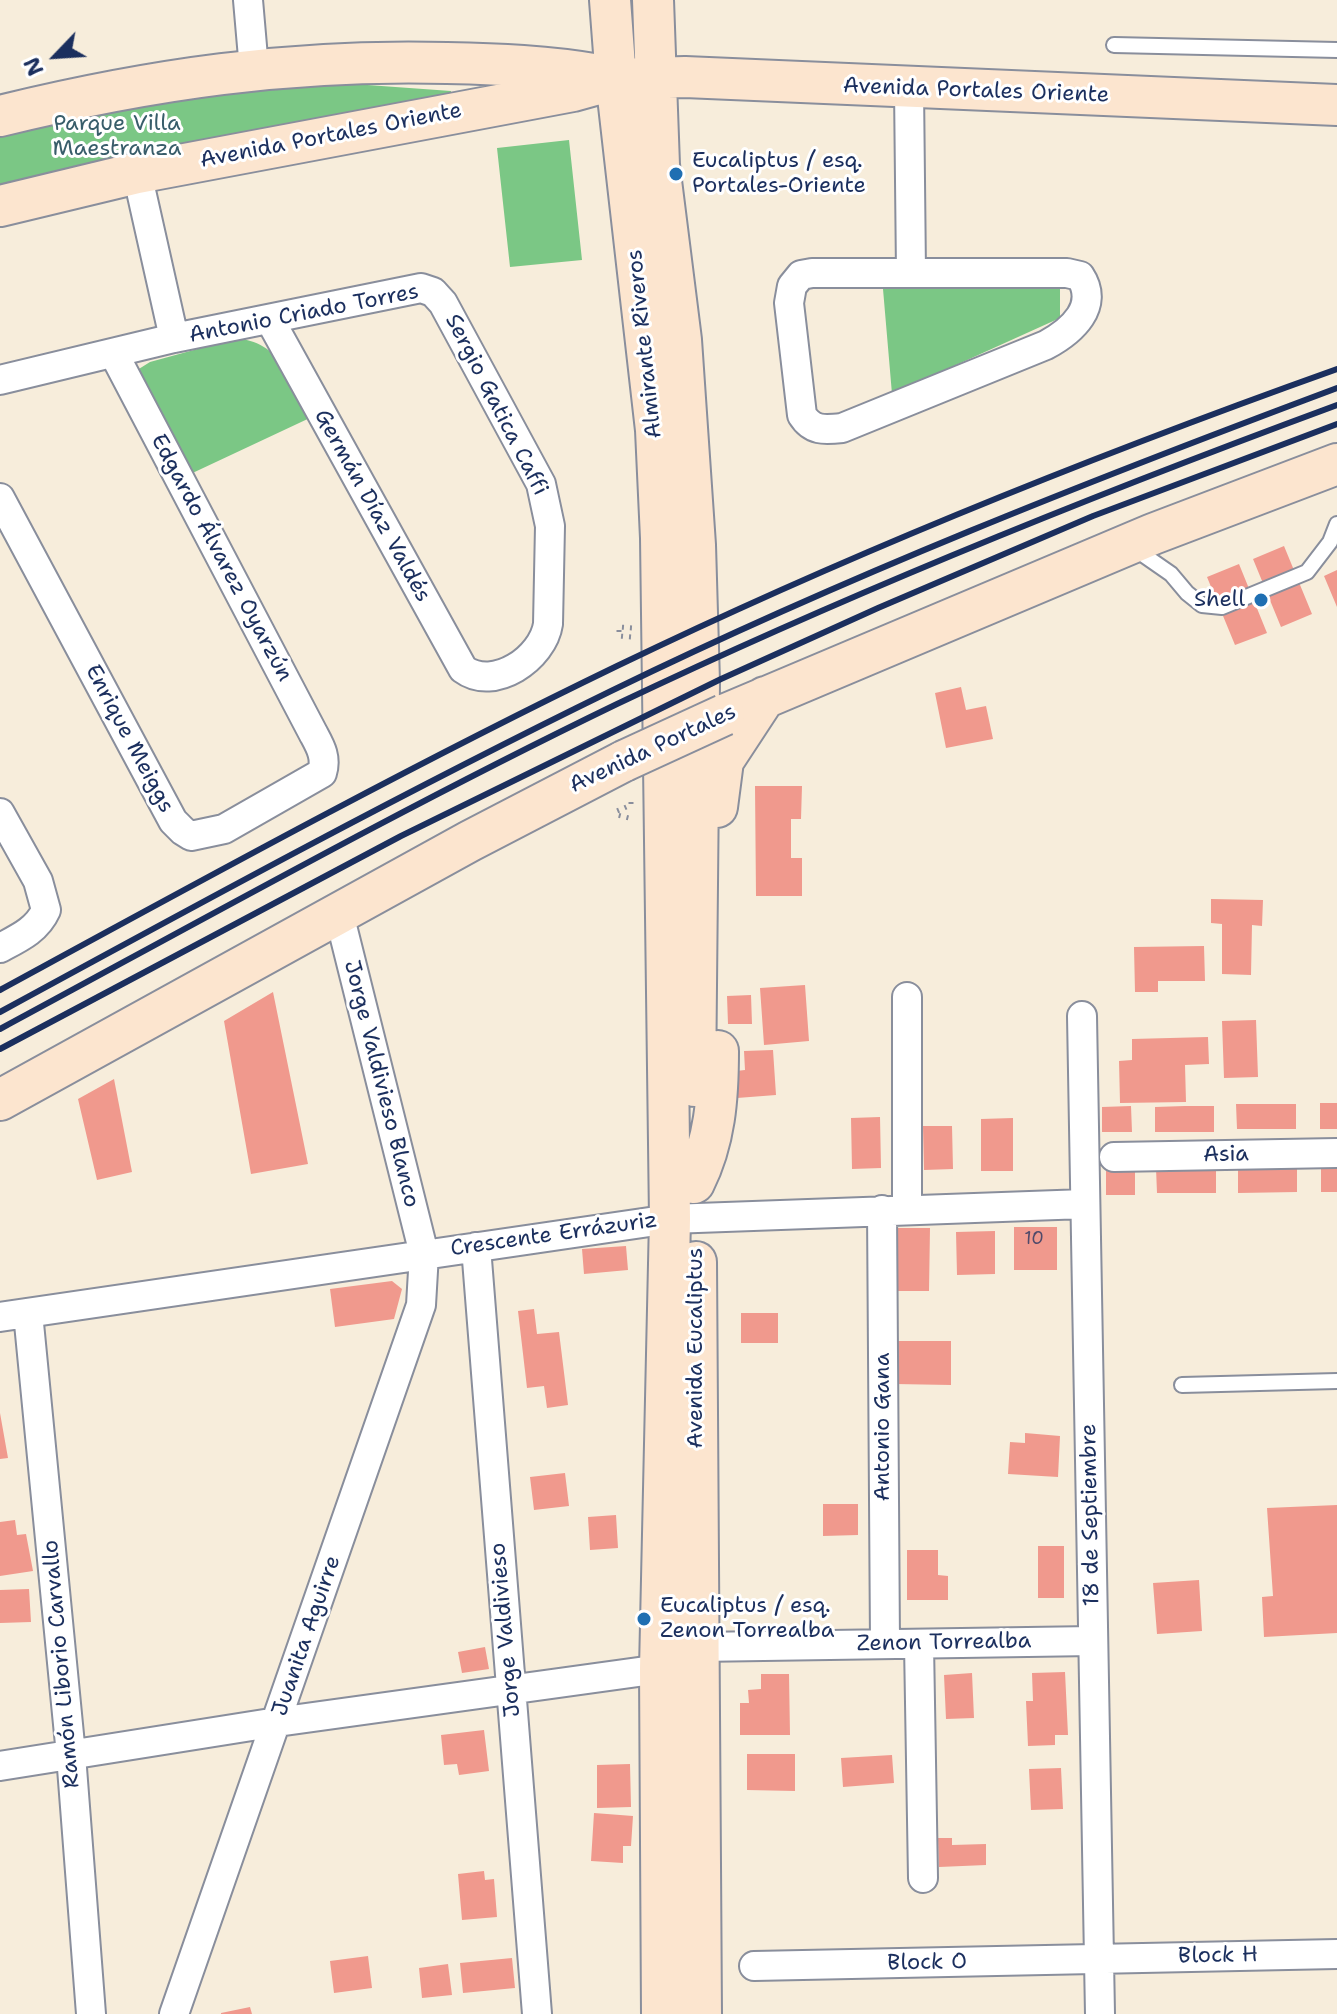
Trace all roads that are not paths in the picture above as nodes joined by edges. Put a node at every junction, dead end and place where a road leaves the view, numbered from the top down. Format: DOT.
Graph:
graph roads {
  1 [pos="248,0"];
  2 [pos="610,0"];
  3 [pos="653,0"];
  4 [pos="1114,45"];
  5 [pos="1337,50"];
  6 [pos="472,63"];
  7 [pos="254,69"];
  8 [pos="635,78"];
  9 [pos="909,88"];
  10 [pos="1337,105"];
  11 [pos="471,109"];
  12 [pos="0,116"];
  13 [pos="137,173"];
  14 [pos="0,206"];
  15 [pos="911,273"];
  16 [pos="433,292"];
  17 [pos="270,320"];
  18 [pos="174,338"];
  19 [pos="114,354"];
  20 [pos="0,380"];
  21 [pos="1337,464"];
  22 [pos="0,498"];
  23 [pos="1337,524"];
  24 [pos="1128,545"];
  25 [pos="485,678"];
  26 [pos="680,686"];
  27 [pos="765,697"];
  28 [pos="325,764"];
  29 [pos="0,813"];
  30 [pos="339,914"];
  31 [pos="0,948"];
  32 [pos="907,997"];
  33 [pos="1082,1016"];
  34 [pos="0,1100"];
  35 [pos="1337,1153"];
  36 [pos="1114,1157"];
  37 [pos="1085,1204"];
  38 [pos="686,1206"];
  39 [pos="894,1210"];
  40 [pos="476,1247"];
  41 [pos="424,1254"];
  42 [pos="14,1315"];
  43 [pos="1337,1381"];
  44 [pos="1182,1385"];
  45 [pos="1093,1641"];
  46 [pos="885,1644"];
  47 [pos="919,1644"];
  48 [pos="698,1647"];
  49 [pos="660,1669"];
  50 [pos="511,1690"];
  51 [pos="277,1722"];
  52 [pos="71,1755"];
  53 [pos="0,1766"];
  54 [pos="923,1878"];
  55 [pos="1337,1954"];
  56 [pos="1099,1959"];
  57 [pos="754,1966"];
  58 [pos="91,2014"];
  59 [pos="174,2014"];
  60 [pos="537,2014"];
  61 [pos="662,2014"];
  62 [pos="701,2014"];
  63 [pos="1100,2014"];
  1 -- 7 [label="street"];
  2 -- 8 [label="main road, Almirante Riveros"];
  3 -- 8 [label="main road, Almirante Riveros"];
  4 -- 5 [label="lane"];
  6 -- 7 [label="main road, Avenida Portales Oriente"];
  6 -- 8 [label="main road, Avenida Portales Oriente"];
  6 -- 11 [label="main road"];
  7 -- 12 [label="main road, Avenida Portales Oriente"];
  8 -- 9 [label="main road, Avenida Portales Oriente"];
  8 -- 11 [label="main road, Avenida Portales Oriente"];
  8 -- 26 [label="main road, Almirante Riveros"];
  9 -- 10 [label="main road, Avenida Portales Oriente"];
  9 -- 15 [label="street"];
  11 -- 13 [label="main road, Avenida Portales Oriente"];
  13 -- 14 [label="main road, Avenida Portales Oriente"];
  13 -- 18 [label="street, Antonio Criado Torres"];
  15 -- 15 [label="street"];
  16 -- 17 [label="street, Antonio Criado Torres"];
  16 -- 25 [label="street, Sergio Gatica Caffi"];
  17 -- 18 [label="street, Antonio Criado Torres"];
  17 -- 25 [label="street, Germán Díaz Valdés"];
  18 -- 19 [label="street, Antonio Criado Torres"];
  19 -- 20 [label="street, Antonio Criado Torres"];
  19 -- 28 [label="street, Edgardo Álvarez Oyarzún"];
  21 -- 24 [label="main road, Avenida Portales"];
  22 -- 28 [label="street, Enrique Meiggs"];
  23 -- 24 [label="lane"];
  24 -- 27 [label="main road, Avenida Portales"];
  26 -- 38 [label="main road, Avenida Eucaliptus"];
  27 -- 30 [label="main road, Avenida Portales, bridge"];
  27 -- 38 [label="main road"];
  29 -- 31 [label="street"];
  30 -- 34 [label="main road, Avenida Portales"];
  30 -- 41 [label="street, Jorge Valdivieso Blanco"];
  32 -- 39 [label="street, Antonio Gana"];
  33 -- 37 [label="street, 18 de Septiembre"];
  35 -- 36 [label="street, Asia"];
  37 -- 39 [label="street, Crescente Errázuriz"];
  37 -- 45 [label="street, 18 de Septiembre"];
  38 -- 39 [label="street, Crescente Errázuriz"];
  38 -- 40 [label="street, Crescente Errázuriz"];
  38 -- 48 [label="main road, Avenida Eucaliptus"];
  38 -- 49 [label="main road, Avenida Eucaliptus"];
  39 -- 46 [label="street, Antonio Gana"];
  40 -- 41 [label="street, Crescente Errázuriz"];
  40 -- 50 [label="street, Jorge Valdivieso"];
  41 -- 42 [label="street, Crescente Errázuriz"];
  41 -- 51 [label="street, Juanita Aguirre"];
  42 -- 52 [label="street, Ramón Liborio Carvallo"];
  43 -- 44 [label="lane"];
  45 -- 47 [label="street, Zenon Torrealba"];
  45 -- 56 [label="street, 18 de Septiembre"];
  46 -- 47 [label="street, Zenon Torrealba"];
  46 -- 48 [label="street, Zenon Torrealba"];
  47 -- 54 [label="street"];
  48 -- 62 [label="main road, Avenida Eucaliptus"];
  49 -- 50 [label="street"];
  49 -- 61 [label="main road, Avenida Eucaliptus"];
  50 -- 51 [label="street"];
  50 -- 60 [label="street, Jorge Valdivieso"];
  51 -- 52 [label="street"];
  51 -- 59 [label="street, Juanita Aguirre"];
  52 -- 53 [label="street"];
  52 -- 58 [label="street, Ramón Liborio Carvallo"];
  55 -- 56 [label="street, Block H"];
  56 -- 57 [label="street, Block O"];
  56 -- 63 [label="street, 18 de Septiembre"];
}
